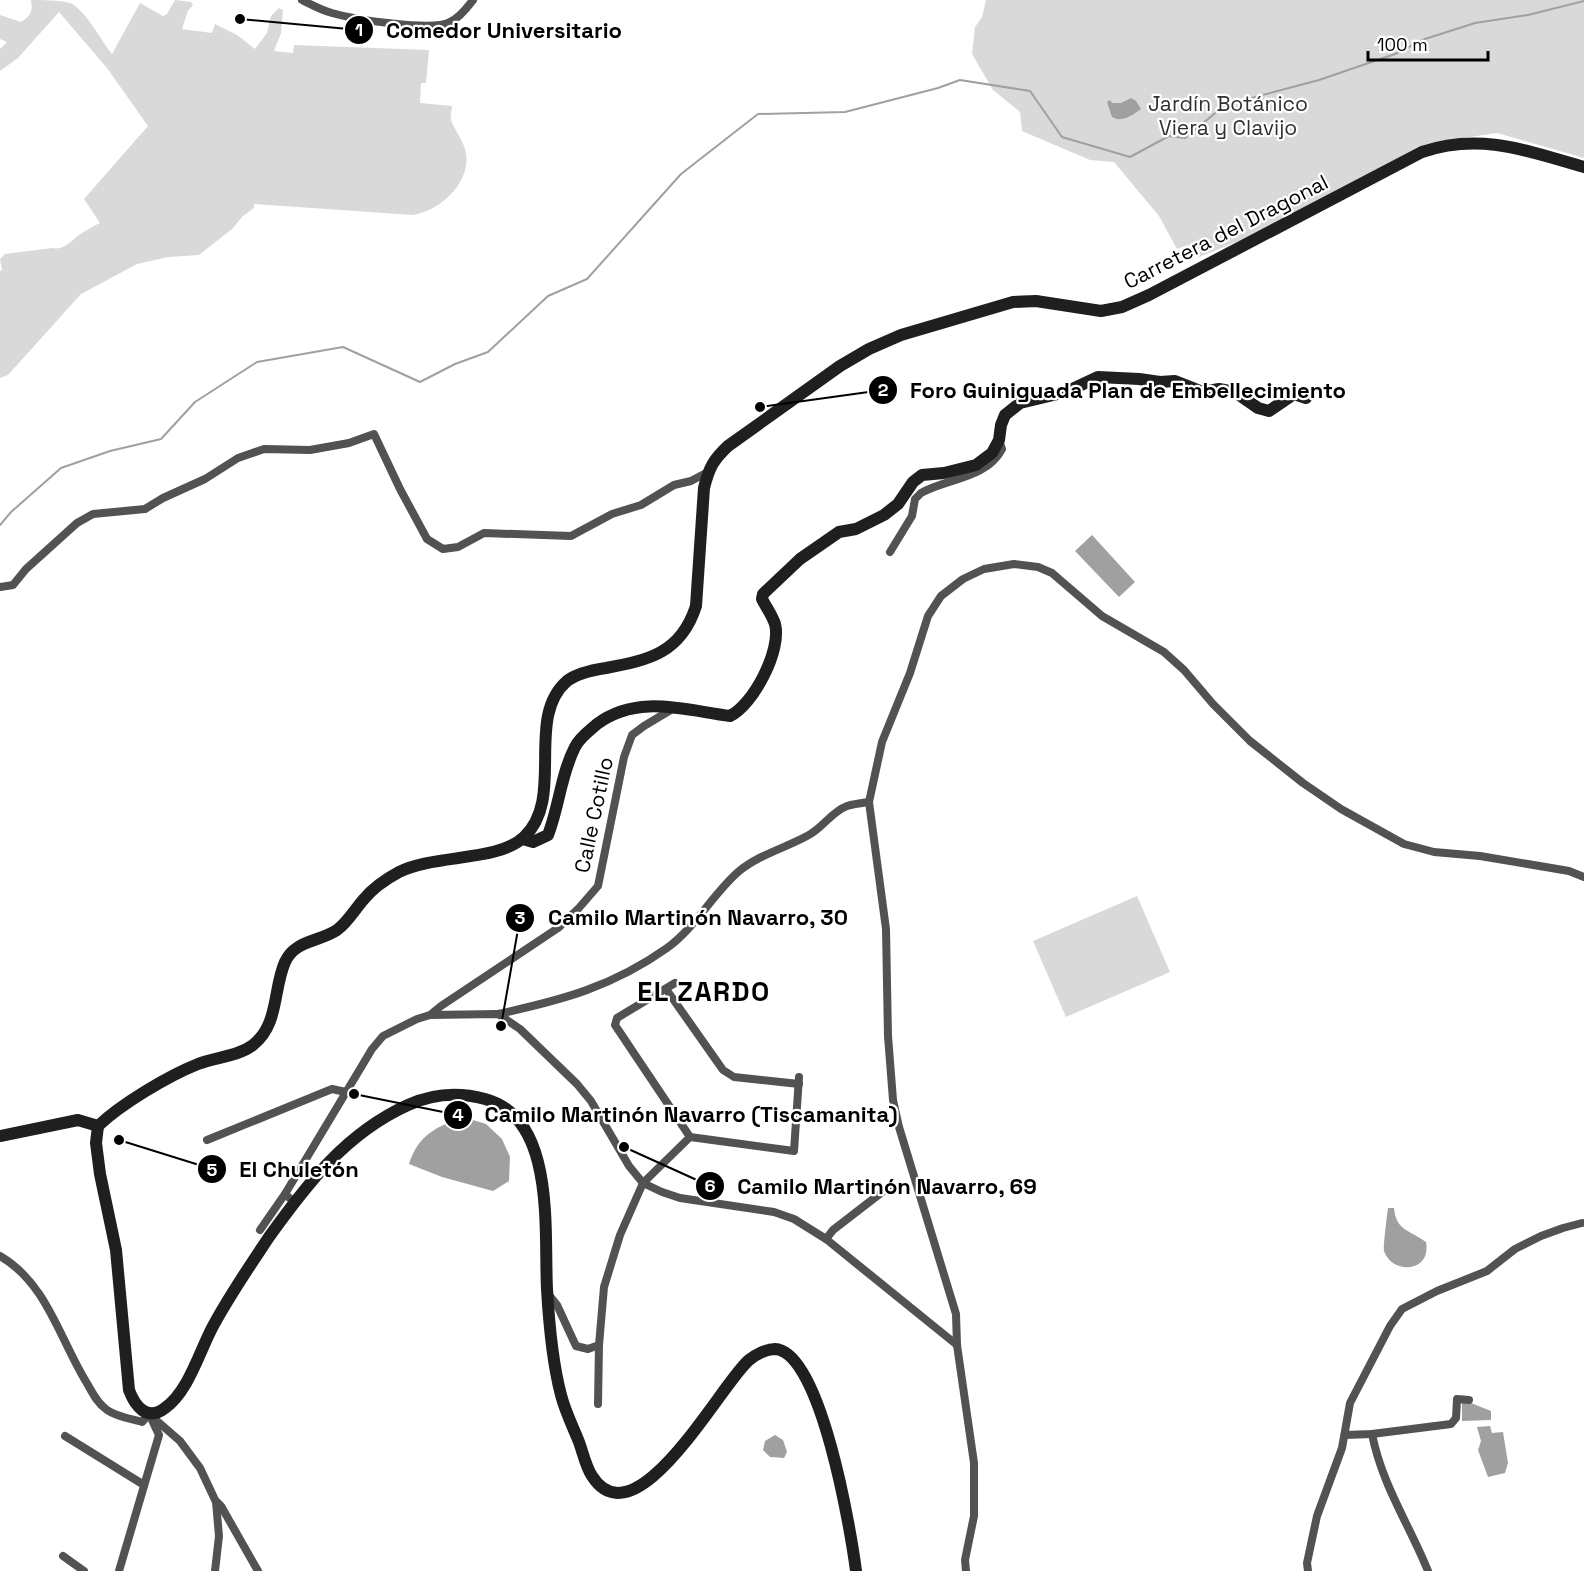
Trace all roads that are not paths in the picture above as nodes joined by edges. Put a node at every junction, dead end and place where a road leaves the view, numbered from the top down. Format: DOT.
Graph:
graph roads {
  1 [pos="302,0"];
  2 [pos="473,0"];
  3 [pos="1584,167"];
  4 [pos="1306,398"];
  5 [pos="999,440"];
  6 [pos="708,472"];
  7 [pos="890,552"];
  8 [pos="0,587"];
  9 [pos="674,708"];
  10 [pos="869,802"];
  11 [pos="523,839"];
  12 [pos="1584,877"];
  13 [pos="675,983"];
  14 [pos="666,989"];
  15 [pos="498,1014"];
  16 [pos="430,1015"];
  17 [pos="346,1092"];
  18 [pos="98,1126"];
  19 [pos="0,1136"];
  20 [pos="690,1137"];
  21 [pos="207,1140"];
  22 [pos="643,1183"];
  23 [pos="890,1186"];
  24 [pos="290,1198"];
  25 [pos="1582,1223"];
  26 [pos="260,1230"];
  27 [pos="826,1239"];
  28 [pos="0,1256"];
  29 [pos="547,1293"];
  30 [pos="599,1345"];
  31 [pos="957,1345"];
  32 [pos="1469,1400"];
  33 [pos="598,1404"];
  34 [pos="149,1414"];
  35 [pos="1372,1434"];
  36 [pos="1345,1435"];
  37 [pos="65,1436"];
  38 [pos="144,1485"];
  39 [pos="216,1502"];
  40 [pos="63,1556"];
  41 [pos="84,1571"];
  42 [pos="118,1571"];
  43 [pos="215,1571"];
  44 [pos="258,1571"];
  45 [pos="856,1571"];
  46 [pos="966,1571"];
  47 [pos="1308,1571"];
  48 [pos="1428,1571"];
  1 -- 2 [label="street"];
  3 -- 6 [label="street, Carretera del Dragonal"];
  4 -- 5 [label="street"];
  5 -- 7 [label="street"];
  5 -- 9 [label="street"];
  6 -- 8 [label="street"];
  6 -- 11 [label="street, Carretera del Dragonal"];
  9 -- 11 [label="street"];
  9 -- 16 [label="street, Calle Cotillo"];
  10 -- 12 [label="street"];
  10 -- 15 [label="street"];
  10 -- 31 [label="street"];
  11 -- 18 [label="street"];
  13 -- 14 [label="street"];
  14 -- 20 [label="street"];
  14 -- 20 [label="street"];
  15 -- 16 [label="street"];
  15 -- 22 [label="street"];
  16 -- 17 [label="street"];
  17 -- 21 [label="street"];
  17 -- 24 [label="street"];
  18 -- 19 [label="street"];
  18 -- 34 [label="street"];
  20 -- 22 [label="street"];
  22 -- 27 [label="street"];
  22 -- 30 [label="street"];
  23 -- 27 [label="street"];
  24 -- 26 [label="street"];
  24 -- 29 [label="street"];
  24 -- 34 [label="street"];
  25 -- 36 [label="street"];
  27 -- 31 [label="street"];
  28 -- 34 [label="street"];
  29 -- 30 [label="street"];
  29 -- 45 [label="street"];
  30 -- 33 [label="street"];
  31 -- 46 [label="street"];
  32 -- 35 [label="street"];
  34 -- 38 [label="street"];
  34 -- 39 [label="street"];
  35 -- 36 [label="street"];
  35 -- 48 [label="street"];
  36 -- 47 [label="street"];
  37 -- 38 [label="street"];
  38 -- 42 [label="street"];
  39 -- 43 [label="street"];
  39 -- 44 [label="street"];
  40 -- 41 [label="street"];
}
